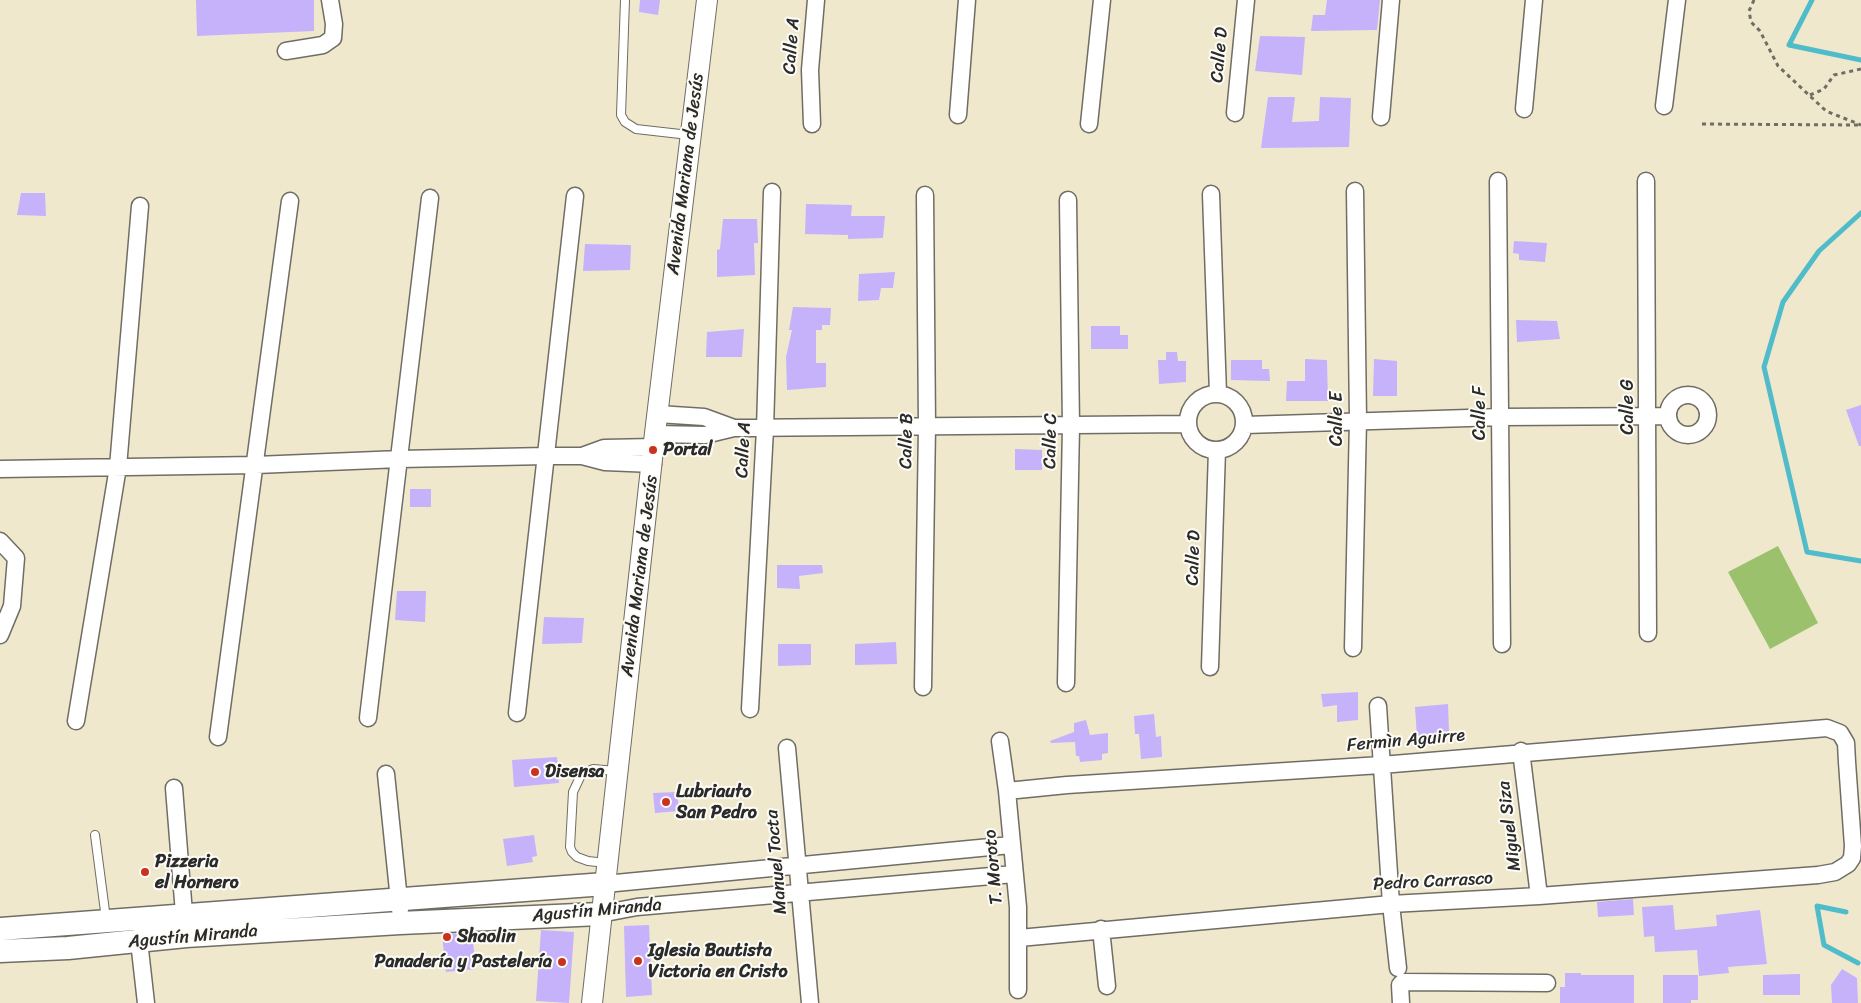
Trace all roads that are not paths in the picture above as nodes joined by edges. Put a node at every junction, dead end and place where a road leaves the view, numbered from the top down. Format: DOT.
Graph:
graph roads {
  1 [pos="330,0"];
  2 [pos="625,0"];
  3 [pos="707,0"];
  4 [pos="816,0"];
  5 [pos="967,0"];
  6 [pos="1102,0"];
  7 [pos="1246,0"];
  8 [pos="1391,0"];
  9 [pos="1534,0"];
  10 [pos="1677,0"];
  11 [pos="286,51"];
  12 [pos="1664,106"];
  13 [pos="1524,109"];
  14 [pos="1235,113"];
  15 [pos="958,115"];
  16 [pos="1381,117"];
  17 [pos="812,124"];
  18 [pos="1089,124"];
  19 [pos="691,135"];
  20 [pos="1498,181"];
  21 [pos="1646,181"];
  22 [pos="1355,191"];
  23 [pos="772,192"];
  24 [pos="1210,194"];
  25 [pos="925,195"];
  26 [pos="574,196"];
  27 [pos="430,198"];
  28 [pos="1068,200"];
  29 [pos="290,201"];
  30 [pos="140,206"];
  31 [pos="1218,394"];
  32 [pos="658,414"];
  33 [pos="1648,416"];
  34 [pos="1668,416"];
  35 [pos="1500,417"];
  36 [pos="1358,420"];
  37 [pos="1188,424"];
  38 [pos="1245,425"];
  39 [pos="927,426"];
  40 [pos="1072,426"];
  41 [pos="734,428"];
  42 [pos="765,429"];
  43 [pos="654,448"];
  44 [pos="1217,450"];
  45 [pos="546,456"];
  46 [pos="400,459"];
  47 [pos="256,466"];
  48 [pos="118,467"];
  49 [pos="0,469"];
  50 [pos="0,541"];
  51 [pos="1648,633"];
  52 [pos="0,634"];
  53 [pos="1502,644"];
  54 [pos="1353,648"];
  55 [pos="1210,667"];
  56 [pos="1066,684"];
  57 [pos="922,687"];
  58 [pos="1378,706"];
  59 [pos="750,709"];
  60 [pos="516,713"];
  61 [pos="368,718"];
  62 [pos="76,721"];
  63 [pos="218,737"];
  64 [pos="1000,741"];
  65 [pos="786,748"];
  66 [pos="1521,751"];
  67 [pos="1381,764"];
  68 [pos="618,771"];
  69 [pos="386,774"];
  70 [pos="174,788"];
  71 [pos="1008,791"];
  72 [pos="95,835"];
  73 [pos="1011,845"];
  74 [pos="1848,864"];
  75 [pos="798,866"];
  76 [pos="606,873"];
  77 [pos="1014,874"];
  78 [pos="801,894"];
  79 [pos="1538,896"];
  80 [pos="399,898"];
  81 [pos="1390,904"];
  82 [pos="600,914"];
  83 [pos="106,921"];
  84 [pos="400,923"];
  85 [pos="185,925"];
  86 [pos="0,929"];
  87 [pos="1101,929"];
  88 [pos="1020,938"];
  89 [pos="139,941"];
  90 [pos="0,951"];
  91 [pos="1398,968"];
  92 [pos="1547,983"];
  93 [pos="1107,986"];
  94 [pos="1018,990"];
  95 [pos="146,1003"];
  96 [pos="592,1003"];
  97 [pos="810,1003"];
  98 [pos="1401,1003"];
  1 -- 11 [label="street"];
  2 -- 19 [label="lane"];
  3 -- 19 [label="street, Avenida Mariana de Jesús"];
  4 -- 17 [label="street, Calle A"];
  5 -- 15 [label="street"];
  6 -- 18 [label="street"];
  7 -- 14 [label="street, Calle D"];
  8 -- 16 [label="street"];
  9 -- 13 [label="street"];
  10 -- 12 [label="street"];
  19 -- 32 [label="street, Avenida Mariana de Jesús"];
  20 -- 35 [label="street, Calle F"];
  21 -- 33 [label="street, Calle G"];
  22 -- 36 [label="street, Calle E"];
  23 -- 42 [label="street, Calle A"];
  24 -- 31 [label="street"];
  25 -- 39 [label="street, Calle B"];
  26 -- 45 [label="street"];
  27 -- 46 [label="street"];
  28 -- 40 [label="street, Calle C"];
  29 -- 47 [label="street"];
  30 -- 48 [label="street"];
  31 -- 37 [label="street"];
  31 -- 38 [label="street"];
  32 -- 41 [label="street"];
  32 -- 43 [label="street, Avenida Mariana de Jesús"];
  33 -- 34 [label="street"];
  33 -- 35 [label="street"];
  33 -- 51 [label="street, Calle G"];
  35 -- 36 [label="street"];
  35 -- 53 [label="street, Calle F"];
  36 -- 38 [label="street"];
  36 -- 54 [label="street, Calle E"];
  37 -- 40 [label="street"];
  37 -- 44 [label="street"];
  38 -- 44 [label="street"];
  39 -- 40 [label="street"];
  39 -- 42 [label="street"];
  39 -- 57 [label="street, Calle B"];
  40 -- 56 [label="street, Calle C"];
  41 -- 42 [label="street"];
  41 -- 43 [label="street"];
  42 -- 59 [label="street, Calle A"];
  43 -- 45 [label="street"];
  43 -- 68 [label="street, Avenida Mariana de Jesús"];
  44 -- 55 [label="street, Calle D"];
  45 -- 46 [label="street"];
  45 -- 60 [label="street"];
  46 -- 47 [label="street"];
  46 -- 61 [label="street"];
  47 -- 48 [label="street"];
  47 -- 63 [label="street"];
  48 -- 49 [label="street"];
  48 -- 62 [label="street"];
  50 -- 52 [label="street"];
  58 -- 67 [label="street"];
  64 -- 71 [label="street, T. Moroto"];
  65 -- 75 [label="street, Manuel Tocta"];
  66 -- 67 [label="street, Fermìn Aguirre"];
  66 -- 74 [label="street, Fermìn Aguirre"];
  66 -- 79 [label="street, Miguel Siza"];
  67 -- 71 [label="street, Fermìn Aguirre"];
  67 -- 81 [label="street"];
  68 -- 76 [label="street, Avenida Mariana de Jesús"];
  68 -- 76 [label="lane"];
  69 -- 80 [label="street"];
  70 -- 85 [label="street"];
  71 -- 73 [label="street, T. Moroto"];
  72 -- 83 [label="lane"];
  73 -- 75 [label="street, Agustín Miranda"];
  73 -- 77 [label="street, T. Moroto"];
  74 -- 79 [label="street, Pedro Carrasco"];
  75 -- 76 [label="street, Agustín Miranda"];
  75 -- 78 [label="street, Manuel Tocta"];
  76 -- 80 [label="main road, Agustín Miranda"];
  76 -- 82 [label="street, Avenida Mariana de Jesús"];
  77 -- 78 [label="street, Agustín Miranda"];
  77 -- 88 [label="street, T. Moroto"];
  78 -- 82 [label="street, Agustín Miranda"];
  78 -- 97 [label="street, Manuel Tocta"];
  79 -- 81 [label="street, Pedro Carrasco"];
  80 -- 84 [label="street"];
  80 -- 85 [label="main road, Agustín Miranda"];
  81 -- 87 [label="street, Pedro Carrasco"];
  81 -- 91 [label="street"];
  82 -- 84 [label="main road, Agustín Miranda"];
  82 -- 96 [label="street, Avenida Mariana de Jesús"];
  83 -- 85 [label="main road, Agustín Miranda"];
  83 -- 86 [label="main road, Agustín Miranda"];
  84 -- 85 [label="main road, Agustín Miranda"];
  85 -- 89 [label="main road, Agustín Miranda"];
  87 -- 88 [label="street, Pedro Carrasco"];
  87 -- 93 [label="street"];
  88 -- 94 [label="street, T. Moroto"];
  89 -- 90 [label="main road, Agustín Miranda"];
  89 -- 95 [label="street"];
  92 -- 98 [label="street"];
}
